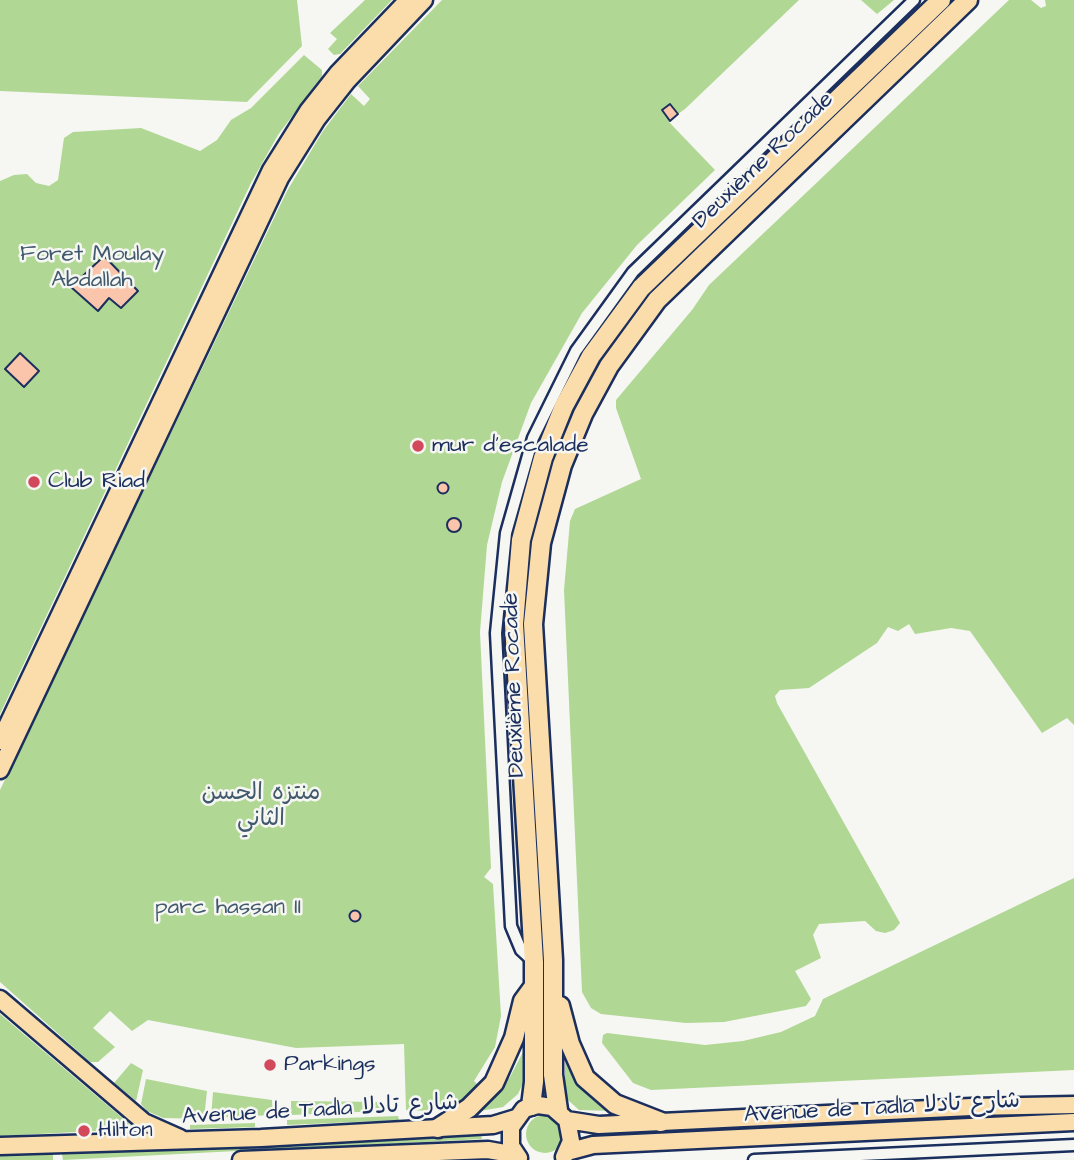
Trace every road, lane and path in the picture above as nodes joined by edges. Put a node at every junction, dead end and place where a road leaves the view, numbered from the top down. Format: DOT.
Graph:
graph roads {
  1 [pos="408,0"];
  2 [pos="424,0"];
  3 [pos="915,0"];
  4 [pos="941,0"];
  5 [pos="968,0"];
  6 [pos="0,741"];
  7 [pos="0,770"];
  8 [pos="534,962"];
  9 [pos="535,985"];
  10 [pos="554,989"];
  11 [pos="0,999"];
  12 [pos="1074,1105"];
  13 [pos="531,1106"];
  14 [pos="563,1115"];
  15 [pos="516,1118"];
  16 [pos="661,1122"];
  17 [pos="1074,1122"];
  18 [pos="438,1128"];
  19 [pos="848,1133"];
  20 [pos="189,1140"];
  21 [pos="1074,1145"];
  22 [pos="0,1146"];
  23 [pos="564,1156"];
  24 [pos="519,1157"];
  25 [pos="848,1158"];
  26 [pos="241,1160"];
  27 [pos="754,1160"];
  1 -- 6 [label="main road"];
  2 -- 7 [label="main road"];
  3 -- 8 [label="street"];
  4 -- 8 [label="highway, Deuxième Rocade"];
  5 -- 10 [label="highway, Deuxième Rocade"];
  8 -- 9 [label="highway, Deuxième Rocade"];
  9 -- 13 [label="highway, Deuxième Rocade"];
  9 -- 18 [label="highway"];
  10 -- 14 [label="highway, Deuxième Rocade"];
  10 -- 16 [label="highway"];
  11 -- 20 [label="main road"];
  12 -- 16 [label="main road, Avenue de Tadla شارع تادلا"];
  13 -- 14 [label="main road, Avenue de Tadla شارع تادلا"];
  13 -- 15 [label="main road"];
  14 -- 16 [label="main road, Avenue de Tadla شارع تادلا"];
  14 -- 23 [label="main road"];
  15 -- 18 [label="main road, Avenue de Tadla شارع تادلا"];
  15 -- 24 [label="main road"];
  17 -- 19 [label="main road, Avenue de Tadla شارع تادلا"];
  18 -- 20 [label="main road, Avenue de Tadla شارع تادلا"];
  19 -- 23 [label="main road, Avenue de Tadla شارع تادلا"];
  19 -- 25 [label="street"];
  20 -- 22 [label="main road, Avenue de Tadla شارع تادلا"];
  21 -- 25 [label="street"];
  24 -- 26 [label="main road, Avenue de Tadla شارع تادلا"];
  25 -- 27 [label="street"];
}
